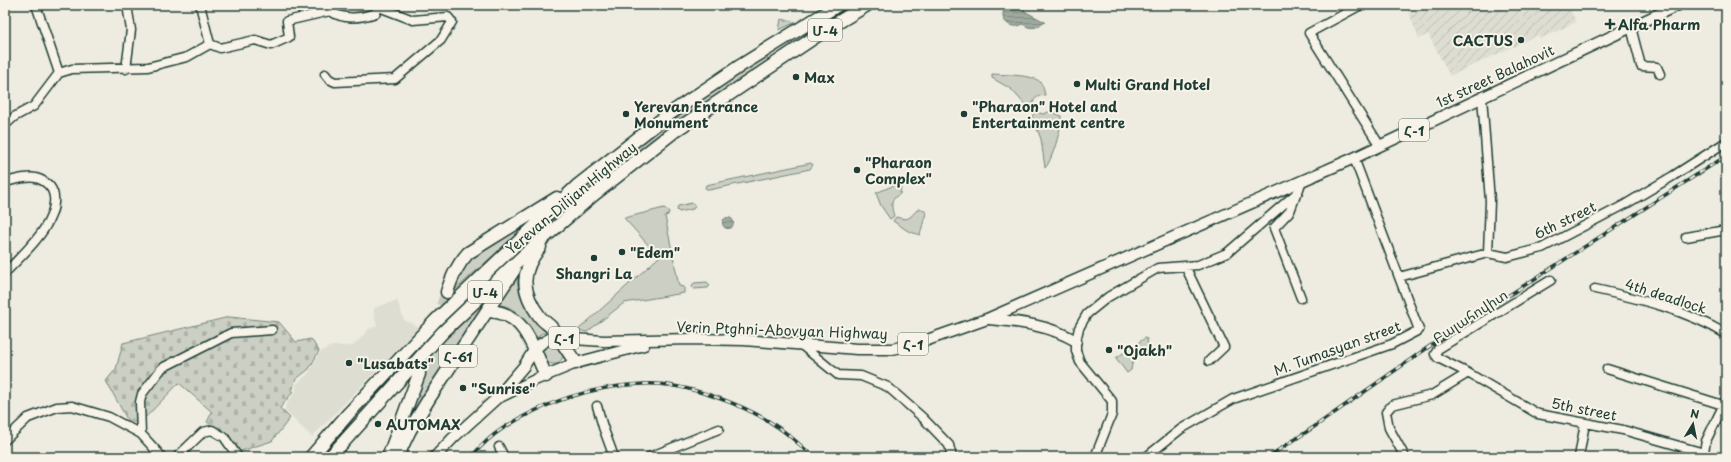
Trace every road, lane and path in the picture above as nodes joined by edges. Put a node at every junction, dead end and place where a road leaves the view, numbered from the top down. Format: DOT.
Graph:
graph roads {
  1 [pos="36,5"];
  2 [pos="127,5"];
  3 [pos="200,5"];
  4 [pos="838,5"];
  5 [pos="867,5"];
  6 [pos="1361,5"];
  7 [pos="1678,5"];
  8 [pos="378,6"];
  9 [pos="1631,27"];
  10 [pos="210,44"];
  11 [pos="126,69"];
  12 [pos="59,73"];
  13 [pos="325,74"];
  14 [pos="1660,74"];
  15 [pos="1482,97"];
  16 [pos="5,125"];
  17 [pos="1726,142"];
  18 [pos="1380,146"];
  19 [pos="1354,158"];
  20 [pos="1302,180"];
  21 [pos="5,182"];
  22 [pos="577,186"];
  23 [pos="1298,192"];
  24 [pos="1726,230"];
  25 [pos="550,234"];
  26 [pos="1686,238"];
  27 [pos="1147,248"];
  28 [pos="1488,253"];
  29 [pos="523,256"];
  30 [pos="1185,266"];
  31 [pos="5,273"];
  32 [pos="1399,277"];
  33 [pos="1551,280"];
  34 [pos="1595,289"];
  35 [pos="446,292"];
  36 [pos="1301,298"];
  37 [pos="489,311"];
  38 [pos="987,319"];
  39 [pos="272,330"];
  40 [pos="1726,334"];
  41 [pos="558,338"];
  42 [pos="660,341"];
  43 [pos="1076,341"];
  44 [pos="800,344"];
  45 [pos="534,350"];
  46 [pos="1209,361"];
  47 [pos="576,363"];
  48 [pos="1607,369"];
  49 [pos="1468,373"];
  50 [pos="419,374"];
  51 [pos="546,376"];
  52 [pos="496,399"];
  53 [pos="1724,402"];
  54 [pos="597,406"];
  55 [pos="1585,423"];
  56 [pos="719,429"];
  57 [pos="141,434"];
  58 [pos="5,440"];
  59 [pos="499,447"];
  60 [pos="1704,455"];
  61 [pos="1402,456"];
  62 [pos="162,457"];
  63 [pos="177,457"];
  64 [pos="238,457"];
  65 [pos="311,457"];
  66 [pos="330,457"];
  67 [pos="389,457"];
  68 [pos="397,457"];
  69 [pos="435,457"];
  70 [pos="504,457"];
  71 [pos="614,457"];
  72 [pos="648,457"];
  73 [pos="952,457"];
  74 [pos="1094,457"];
  75 [pos="1146,457"];
  76 [pos="1579,457"];
  1 -- 12 [label="street"];
  2 -- 11 [label="street"];
  3 -- 10 [label="street"];
  4 -- 22 [label="highway, Yerevan-Dilijan Highway / Մ-4"];
  5 -- 25 [label="highway, Yerevan-Dilijan Highway / Մ-4"];
  6 -- 18 [label="street"];
  7 -- 9 [label="main road, 1st street Balahovit / Հ-1"];
  8 -- 10 [label="street"];
  8 -- 13 [label="street"];
  9 -- 14 [label="street"];
  9 -- 15 [label="main road, 1st street Balahovit / Հ-1"];
  10 -- 11 [label="street"];
  11 -- 12 [label="street"];
  12 -- 16 [label="street"];
  15 -- 18 [label="main road, 1st street Balahovit / Հ-1"];
  15 -- 28 [label="street"];
  17 -- 28 [label="street, 6th street"];
  18 -- 19 [label="main road, 1st street Balahovit / Հ-1"];
  19 -- 20 [label="main road, 1st street Balahovit / Հ-1"];
  19 -- 32 [label="street, M. Tumasyan street"];
  20 -- 23 [label="street"];
  20 -- 27 [label="main road, 1st street Balahovit / Հ-1"];
  21 -- 31 [label="street"];
  22 -- 35 [label="highway"];
  22 -- 65 [label="highway, Yerevan-Dilijan Highway / Մ-4"];
  23 -- 30 [label="street"];
  23 -- 36 [label="street"];
  24 -- 26 [label="street"];
  25 -- 29 [label="highway, Yerevan-Dilijan Highway / Մ-4"];
  25 -- 41 [label="highway"];
  27 -- 38 [label="main road, Verin Ptghni-Abovyan Highway / Հ-1"];
  28 -- 32 [label="street, 6th street"];
  29 -- 37 [label="highway, Հ-61"];
  29 -- 66 [label="highway, Yerevan-Dilijan Highway / Մ-4"];
  30 -- 43 [label="street"];
  30 -- 46 [label="street"];
  32 -- 75 [label="street, M. Tumasyan street"];
  33 -- 49 [label="street, Բալահովիտ"];
  34 -- 40 [label="street, 4th deadlock"];
  37 -- 45 [label="highway"];
  37 -- 68 [label="highway, Հ-61"];
  38 -- 43 [label="main road"];
  38 -- 44 [label="main road, Verin Ptghni-Abovyan Highway / Հ-1"];
  39 -- 57 [label="street"];
  41 -- 42 [label="main road, Verin Ptghni-Abovyan Highway / Հ-1"];
  41 -- 45 [label="main road, Verin Ptghni-Abovyan Highway / Հ-1"];
  41 -- 47 [label="highway"];
  42 -- 44 [label="main road, Verin Ptghni-Abovyan Highway / Հ-1"];
  42 -- 47 [label="main road, Verin Ptghni-Abovyan Highway / Հ-1"];
  43 -- 74 [label="street"];
  44 -- 73 [label="street"];
  45 -- 51 [label="highway"];
  45 -- 52 [label="main road, Verin Ptghni-Abovyan Highway / Հ-1"];
  47 -- 51 [label="main road, Verin Ptghni-Abovyan Highway / Հ-1"];
  48 -- 53 [label="street"];
  49 -- 55 [label="street, 5th street"];
  49 -- 61 [label="street"];
  50 -- 67 [label="highway"];
  51 -- 52 [label="main road, Verin Ptghni-Abovyan Highway / Հ-1"];
  52 -- 69 [label="main road, Verin Ptghni-Abovyan Highway / Հ-1"];
  53 -- 60 [label="street"];
  54 -- 71 [label="street"];
  55 -- 60 [label="street, 5th street"];
  55 -- 76 [label="street"];
  56 -- 72 [label="street"];
  57 -- 58 [label="street"];
  57 -- 62 [label="street"];
  59 -- 70 [label="street"];
  63 -- 64 [label="street"];
}
